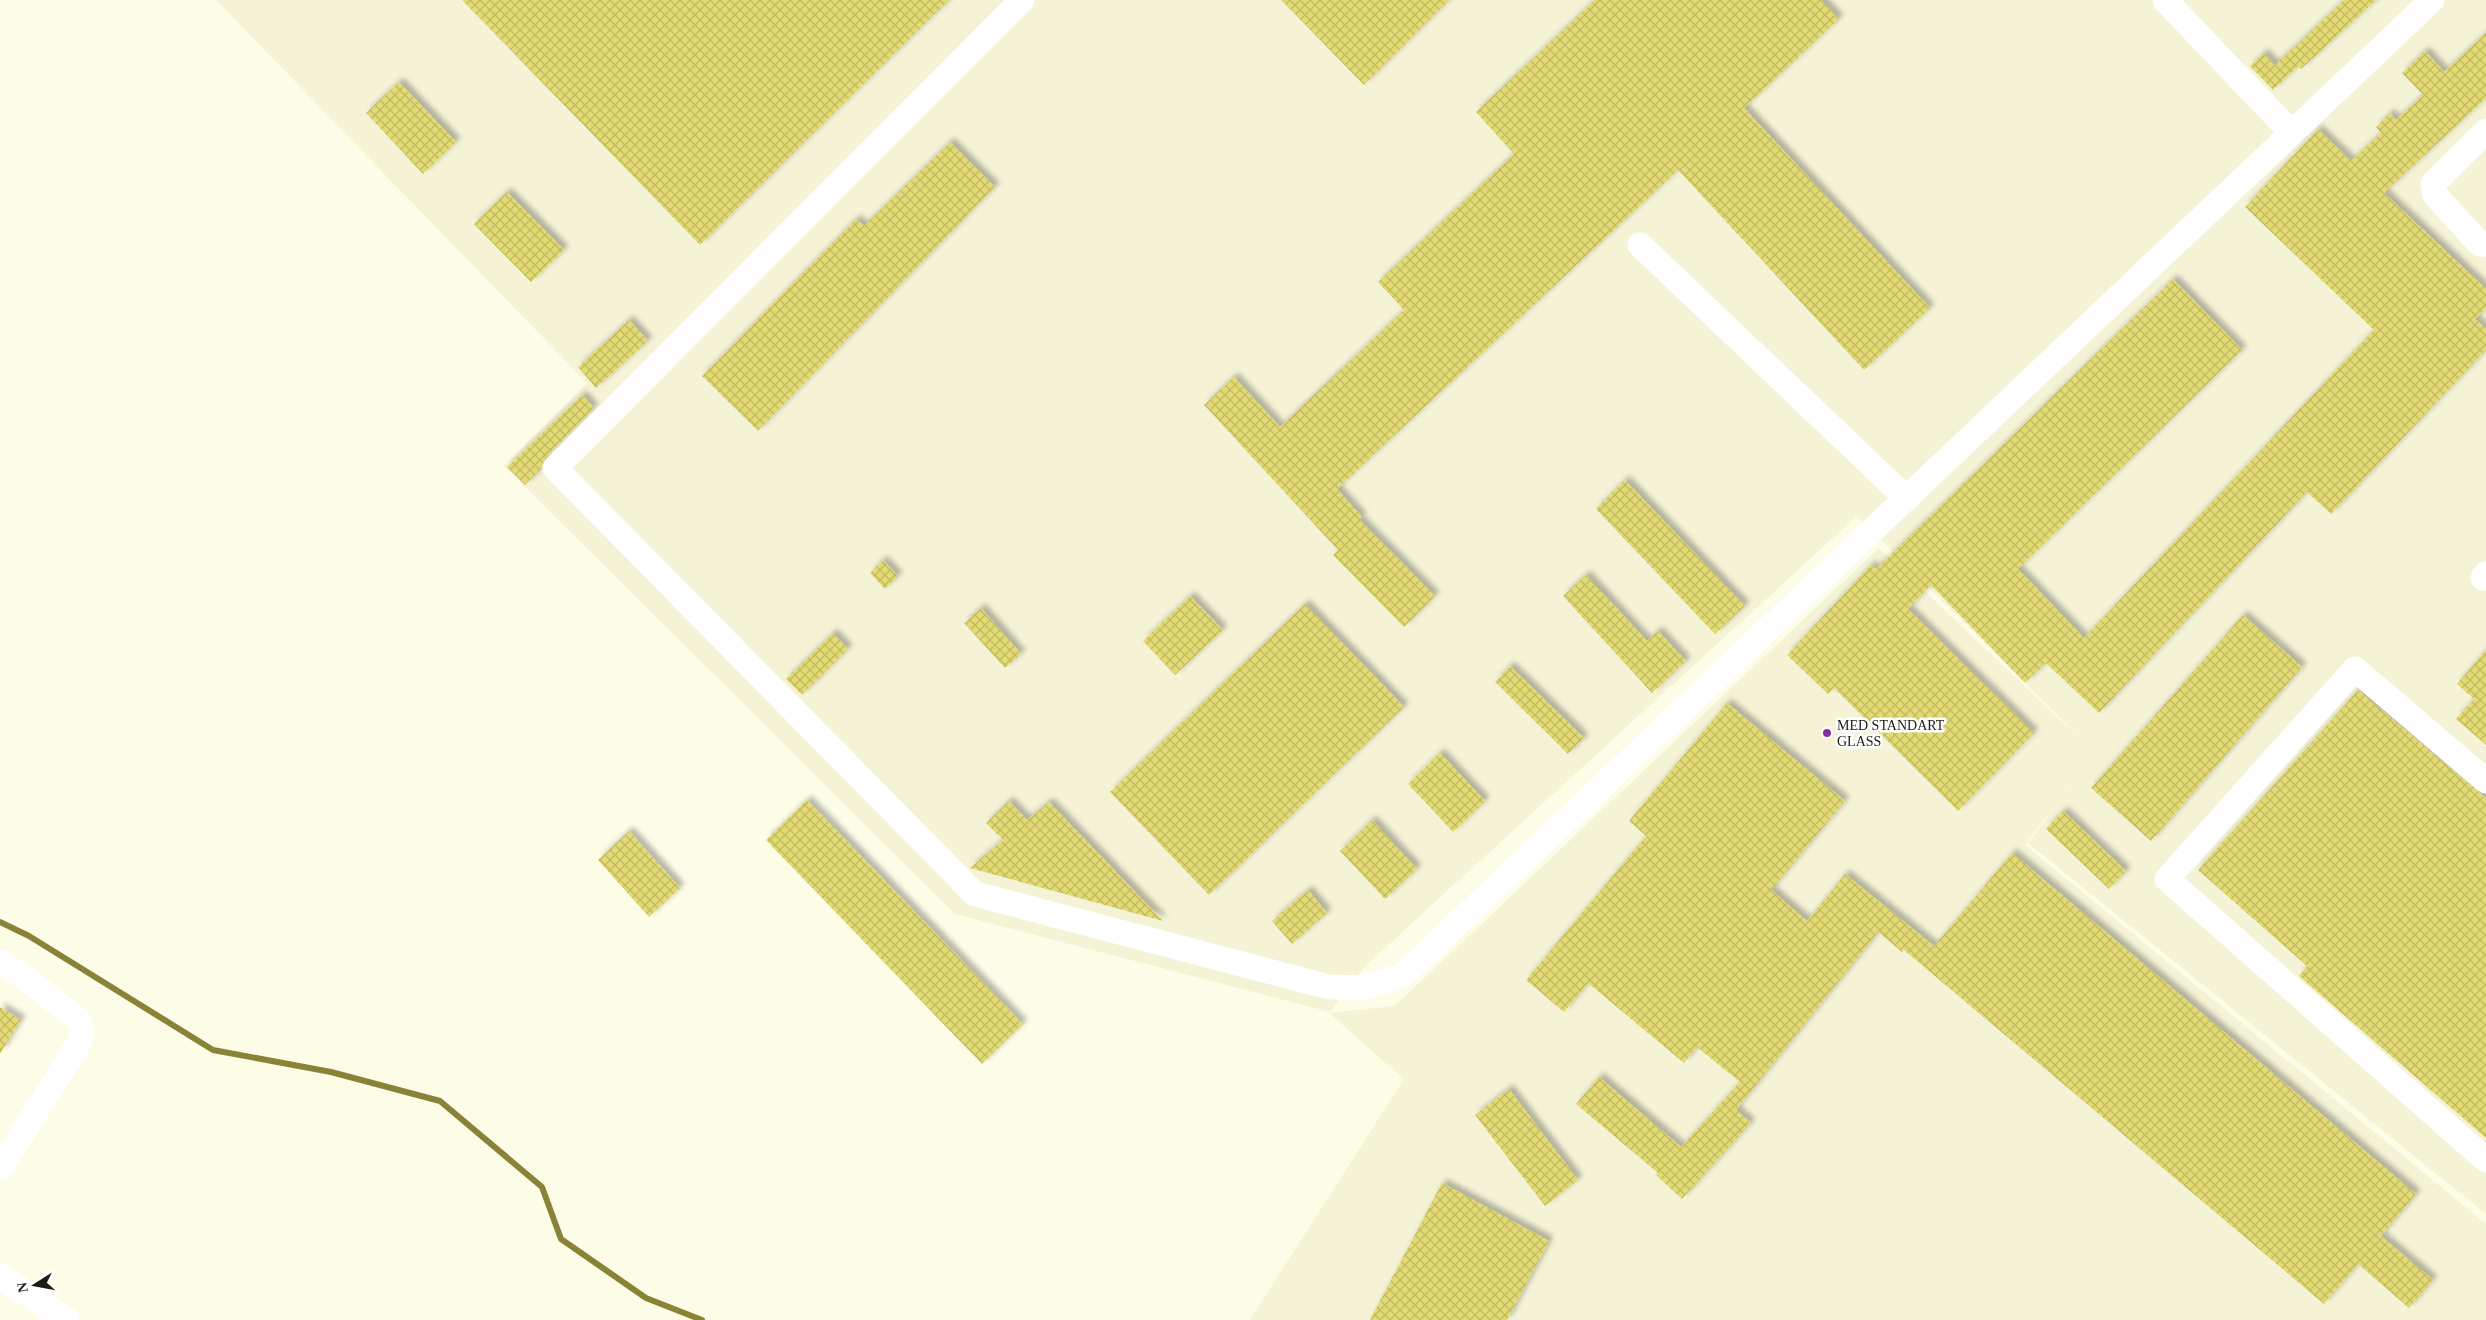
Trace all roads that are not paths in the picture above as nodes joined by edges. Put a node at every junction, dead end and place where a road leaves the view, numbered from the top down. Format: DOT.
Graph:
graph roads {
  1 [pos="1022,0"];
  2 [pos="2164,0"];
  3 [pos="2432,0"];
  4 [pos="2486,131"];
  5 [pos="2292,133"];
  6 [pos="2486,244"];
  7 [pos="1640,245"];
  8 [pos="1907,499"];
  9 [pos="2486,781"];
  10 [pos="0,962"];
  11 [pos="2486,1160"];
  12 [pos="0,1169"];
  13 [pos="0,1276"];
  14 [pos="68,1320"];
  1 -- 8 [label="street"];
  2 -- 5 [label="street"];
  3 -- 5 [label="street"];
  4 -- 6 [label="street"];
  5 -- 8 [label="street"];
  7 -- 8 [label="street"];
  9 -- 11 [label="street"];
  10 -- 12 [label="street"];
  13 -- 14 [label="street"];
}
